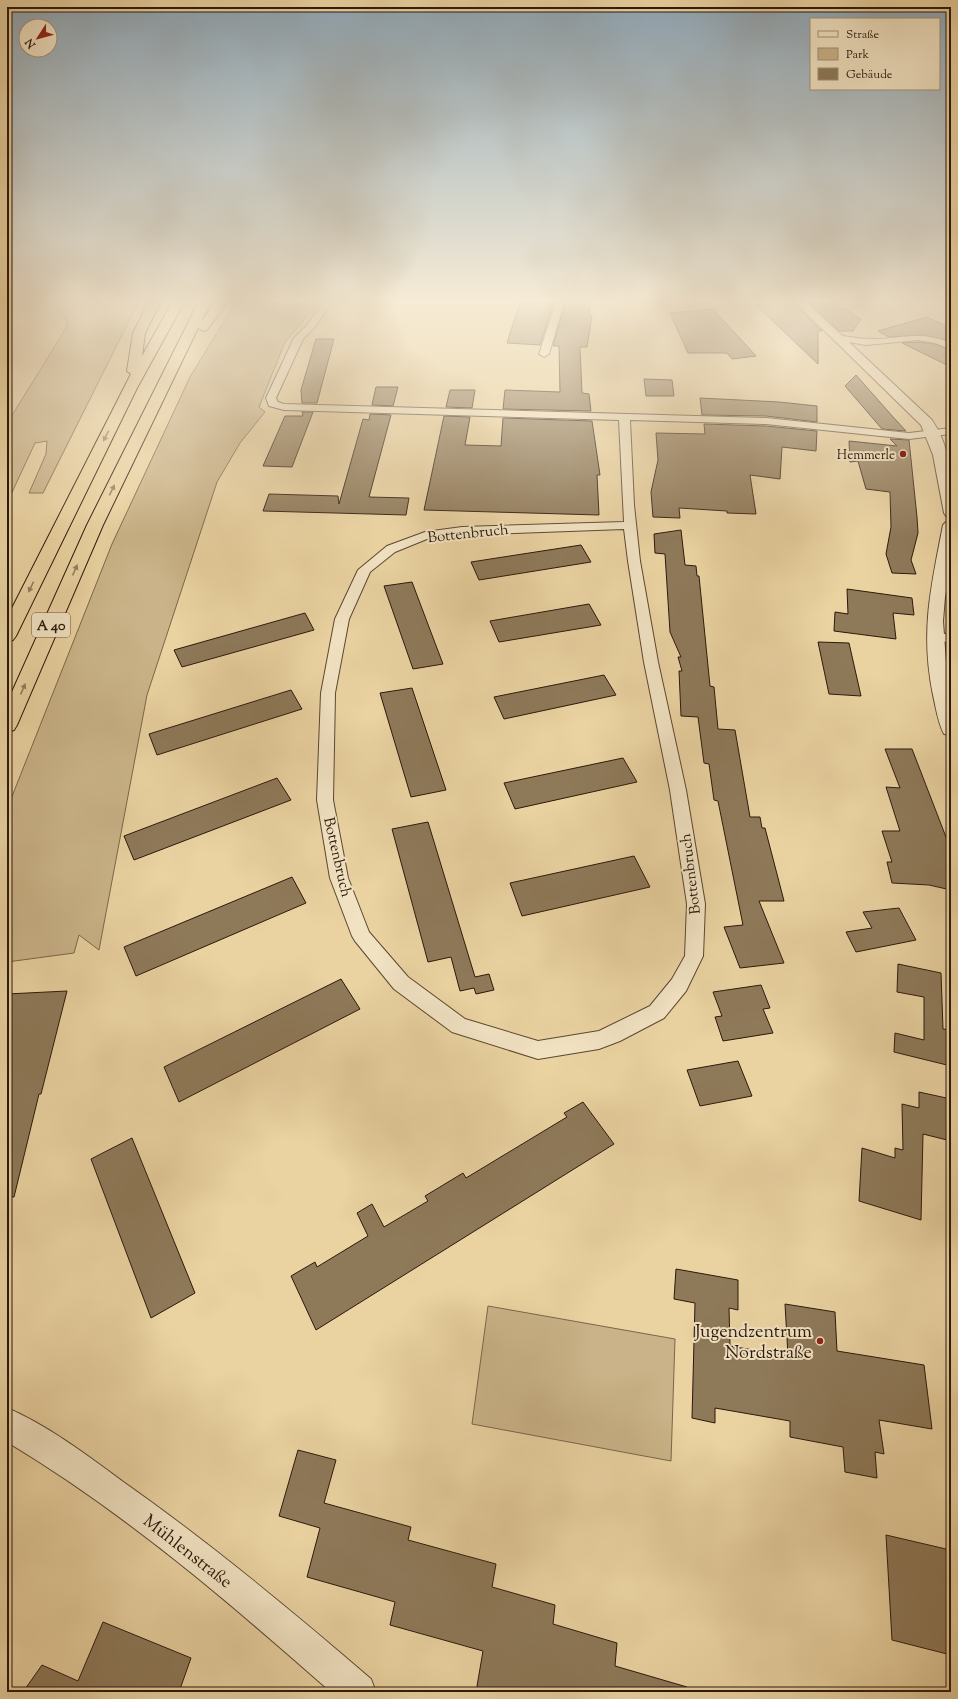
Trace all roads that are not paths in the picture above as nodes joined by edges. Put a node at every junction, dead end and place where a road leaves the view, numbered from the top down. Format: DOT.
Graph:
graph roads {
  1 [pos="132,378"];
  2 [pos="135,378"];
  3 [pos="167,378"];
  4 [pos="280,378"];
  5 [pos="880,378"];
  6 [pos="130,388"];
  7 [pos="624,416"];
  8 [pos="951,431"];
  9 [pos="934,434"];
  10 [pos="951,512"];
  11 [pos="951,525"];
  12 [pos="630,526"];
  13 [pos="7,636"];
  14 [pos="943,638"];
  15 [pos="7,725"];
  16 [pos="951,729"];
  17 [pos="7,1424"];
  18 [pos="358,1692"];
  1 -- 6 [label="highway"];
  2 -- 6 [label="highway, A 40"];
  15 -- 3 [label="highway, A 40, one-way"];
  4 -- 7 [label="street"];
  5 -- 9 [label="street"];
  6 -- 13 [label="highway, A 40, one-way"];
  7 -- 9 [label="street"];
  7 -- 12 [label="street, Bottenbruch"];
  8 -- 9 [label="street"];
  9 -- 10 [label="street"];
  11 -- 14 [label="street"];
  12 -- 12 [label="street, Bottenbruch"];
  14 -- 16 [label="street"];
  17 -- 18 [label="street, Mühlenstraße"];
}
